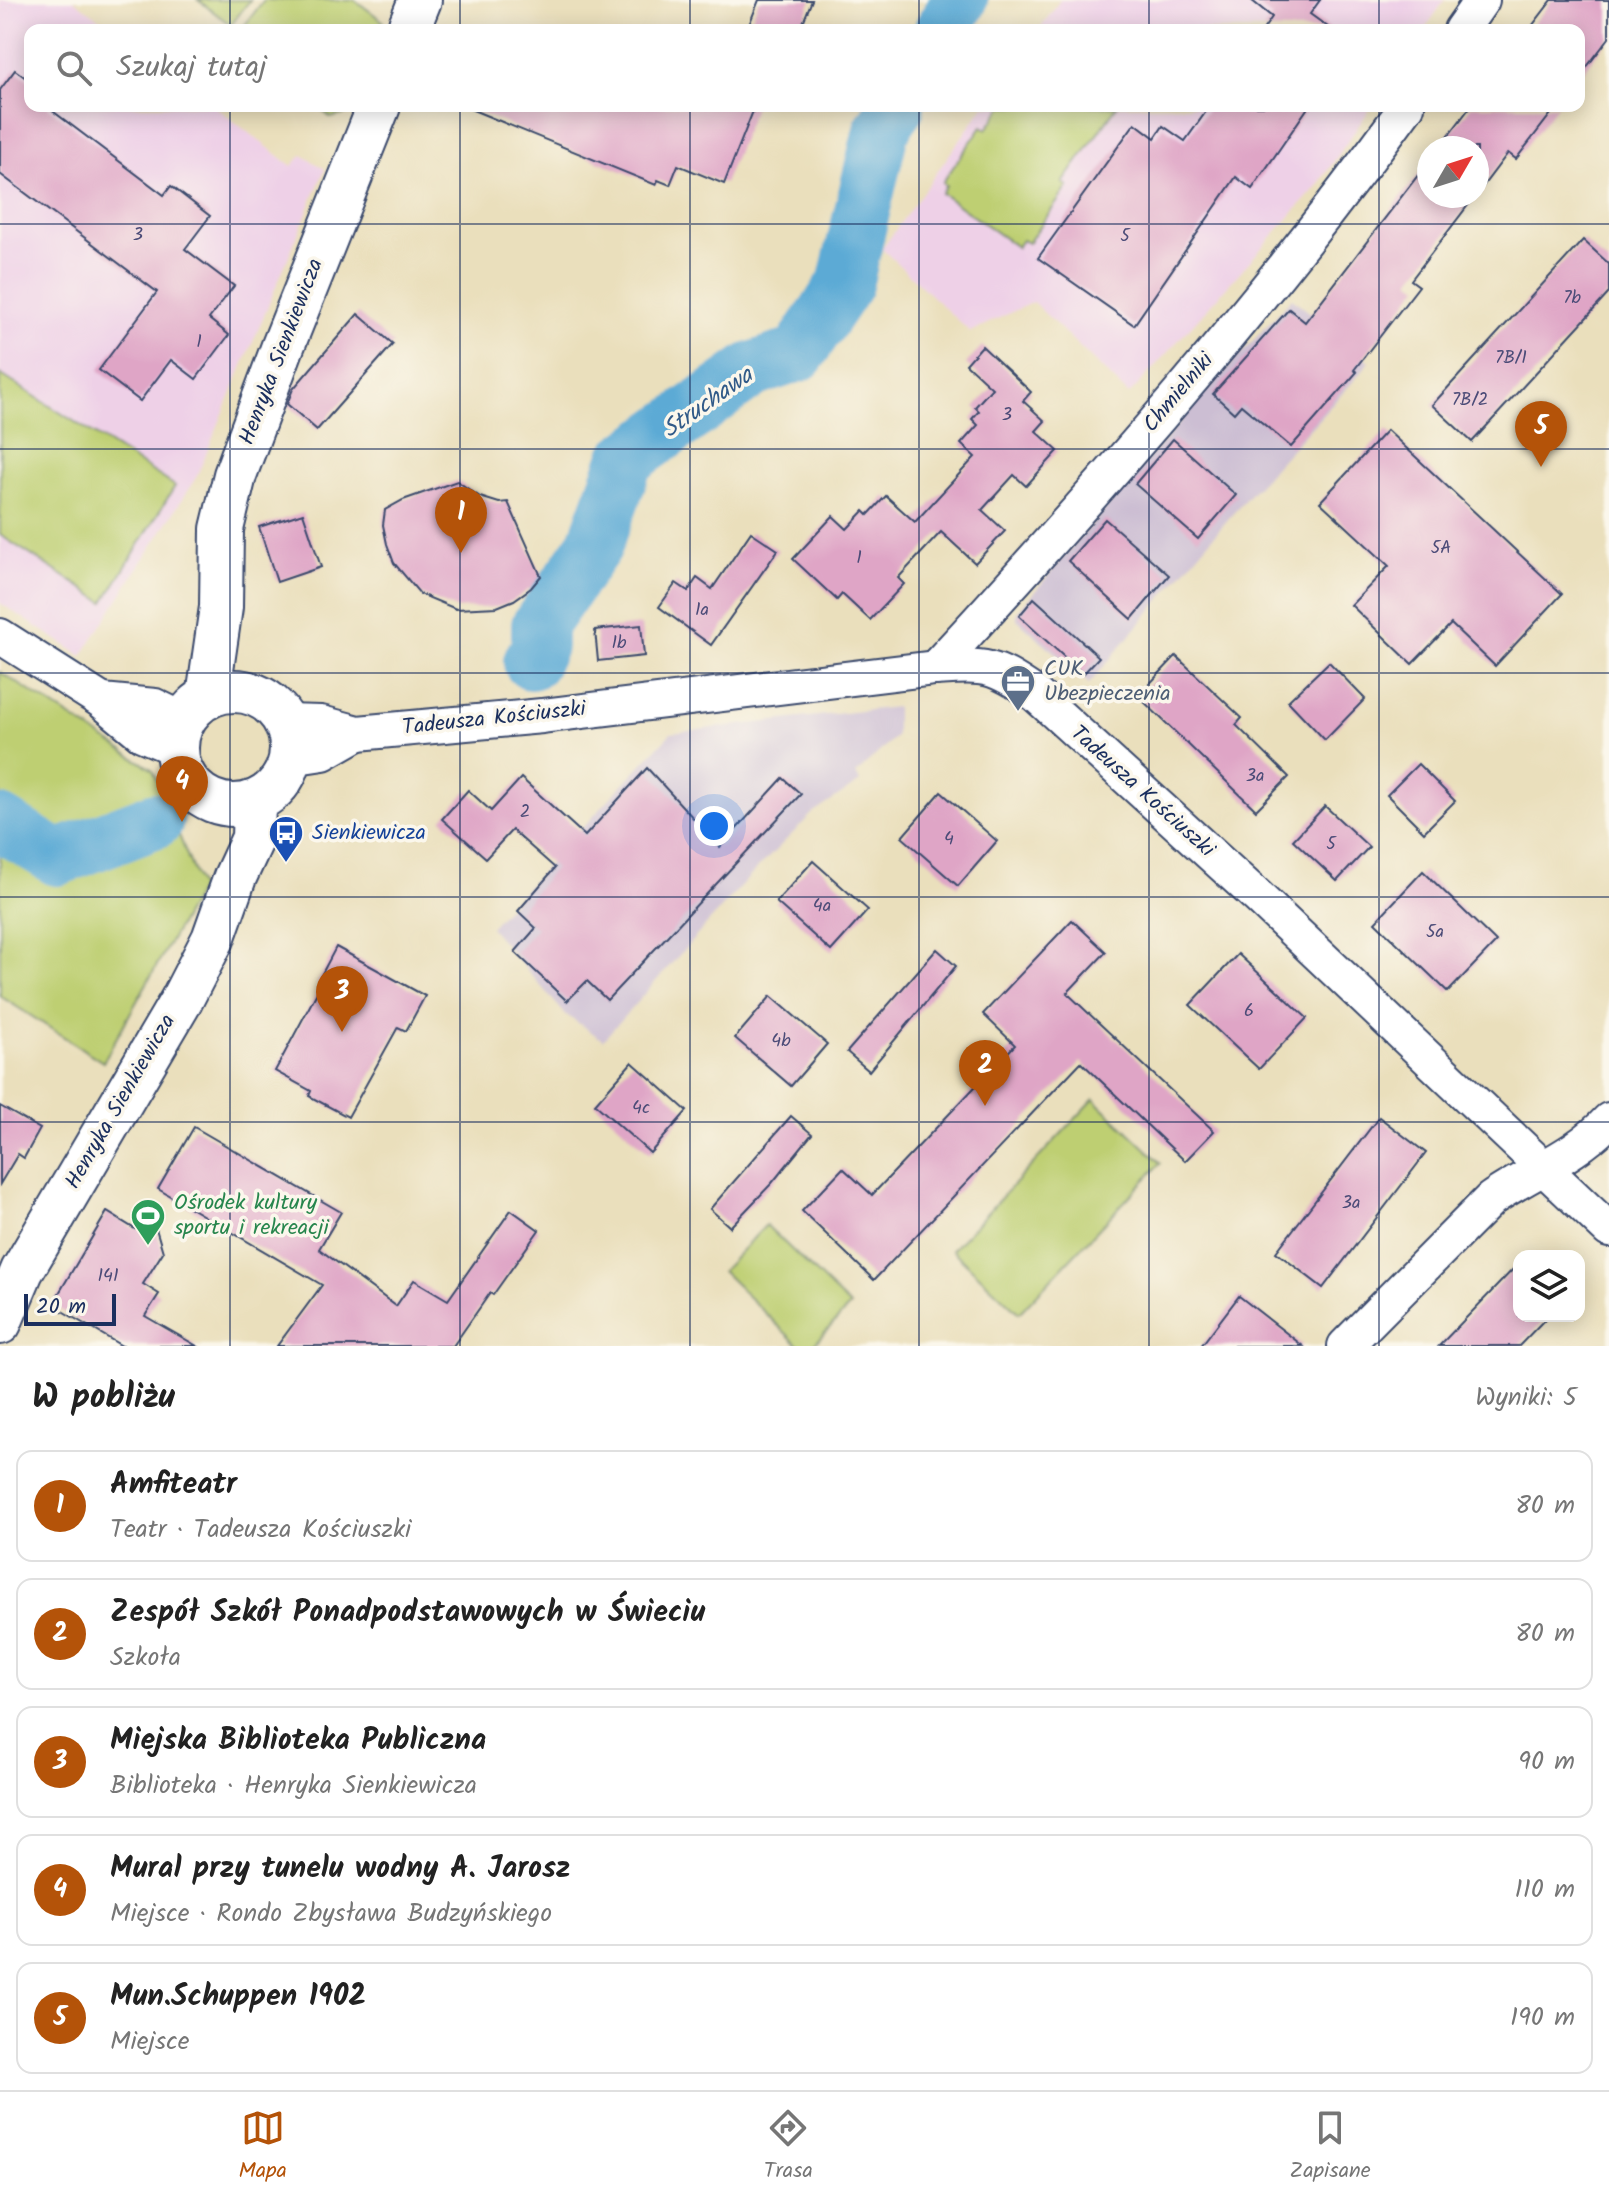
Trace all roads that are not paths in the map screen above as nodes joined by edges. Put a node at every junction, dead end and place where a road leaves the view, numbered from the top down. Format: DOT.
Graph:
graph roads {
  1 [pos="420,0"];
  2 [pos="1482,0"];
  3 [pos="410,24"];
  4 [pos="1465,24"];
  5 [pos="377,112"];
  6 [pos="1403,112"];
  7 [pos="0,636"];
  8 [pos="935,668"];
  9 [pos="203,715"];
  10 [pos="288,740"];
  11 [pos="213,801"];
  12 [pos="254,802"];
  13 [pos="235,877"];
  14 [pos="1609,1120"];
  15 [pos="1543,1169"];
  16 [pos="1609,1230"];
  17 [pos="0,1323"];
  18 [pos="0,1332"];
  19 [pos="29,1346"];
  20 [pos="1345,1346"];
  1 -- 3 [label="street"];
  2 -- 4 [label="street"];
  5 -- 9 [label="street, Henryka Sienkiewicza"];
  6 -- 8 [label="street, Chmielniki"];
  7 -- 9 [label="street"];
  8 -- 10 [label="street, Tadeusza Kościuszki"];
  8 -- 15 [label="street, Tadeusza Kościuszki"];
  9 -- 10 [label="street"];
  9 -- 11 [label="street"];
  10 -- 12 [label="street"];
  11 -- 12 [label="street"];
  11 -- 13 [label="street"];
  12 -- 13 [label="street, Henryka Sienkiewicza"];
  13 -- 17 [label="street, Henryka Sienkiewicza"];
  14 -- 15 [label="street"];
  15 -- 16 [label="street, Tadeusza Kościuszki"];
  15 -- 20 [label="street"];
  18 -- 19 [label="street"];
}
